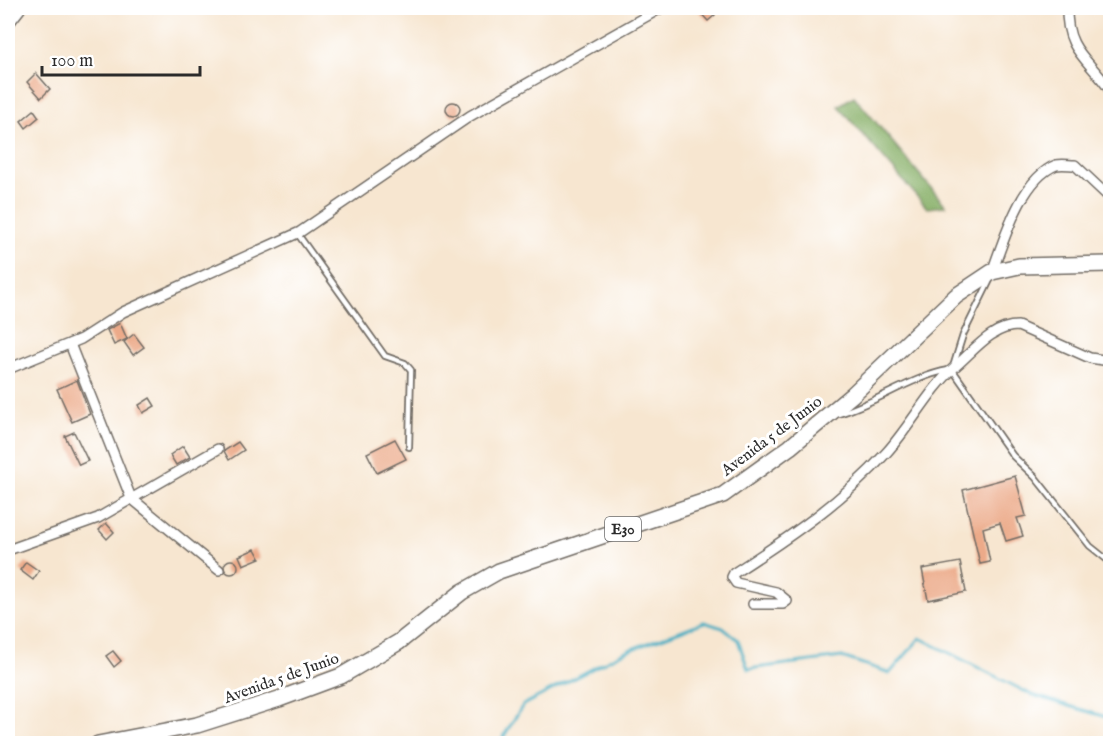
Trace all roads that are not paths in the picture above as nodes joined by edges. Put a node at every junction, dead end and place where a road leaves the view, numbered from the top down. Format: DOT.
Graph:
graph roads {
  1 [pos="19,8"];
  2 [pos="658,8"];
  3 [pos="1067,8"];
  4 [pos="8,22"];
  5 [pos="1110,90"];
  6 [pos="1110,198"];
  7 [pos="297,233"];
  8 [pos="1110,264"];
  9 [pos="992,272"];
  10 [pos="70,344"];
  11 [pos="1110,361"];
  12 [pos="952,369"];
  13 [pos="8,370"];
  14 [pos="826,417"];
  15 [pos="410,447"];
  16 [pos="218,449"];
  17 [pos="131,498"];
  18 [pos="8,550"];
  19 [pos="1110,562"];
  20 [pos="219,570"];
  21 [pos="753,604"];
  22 [pos="98,744"];
  1 -- 4 [label="street"];
  2 -- 7 [label="street"];
  3 -- 5 [label="street"];
  6 -- 9 [label="street"];
  7 -- 10 [label="street"];
  7 -- 15 [label="lane"];
  8 -- 9 [label="main road, Avenida 5 de Junio / E30"];
  9 -- 12 [label="lane"];
  9 -- 14 [label="main road, Avenida 5 de Junio / E30"];
  10 -- 13 [label="street"];
  10 -- 17 [label="street"];
  11 -- 12 [label="street"];
  12 -- 14 [label="lane"];
  12 -- 19 [label="lane"];
  12 -- 21 [label="street"];
  14 -- 22 [label="main road, Avenida 5 de Junio / E30"];
  16 -- 17 [label="street"];
  17 -- 18 [label="street"];
  17 -- 20 [label="street"];
}
